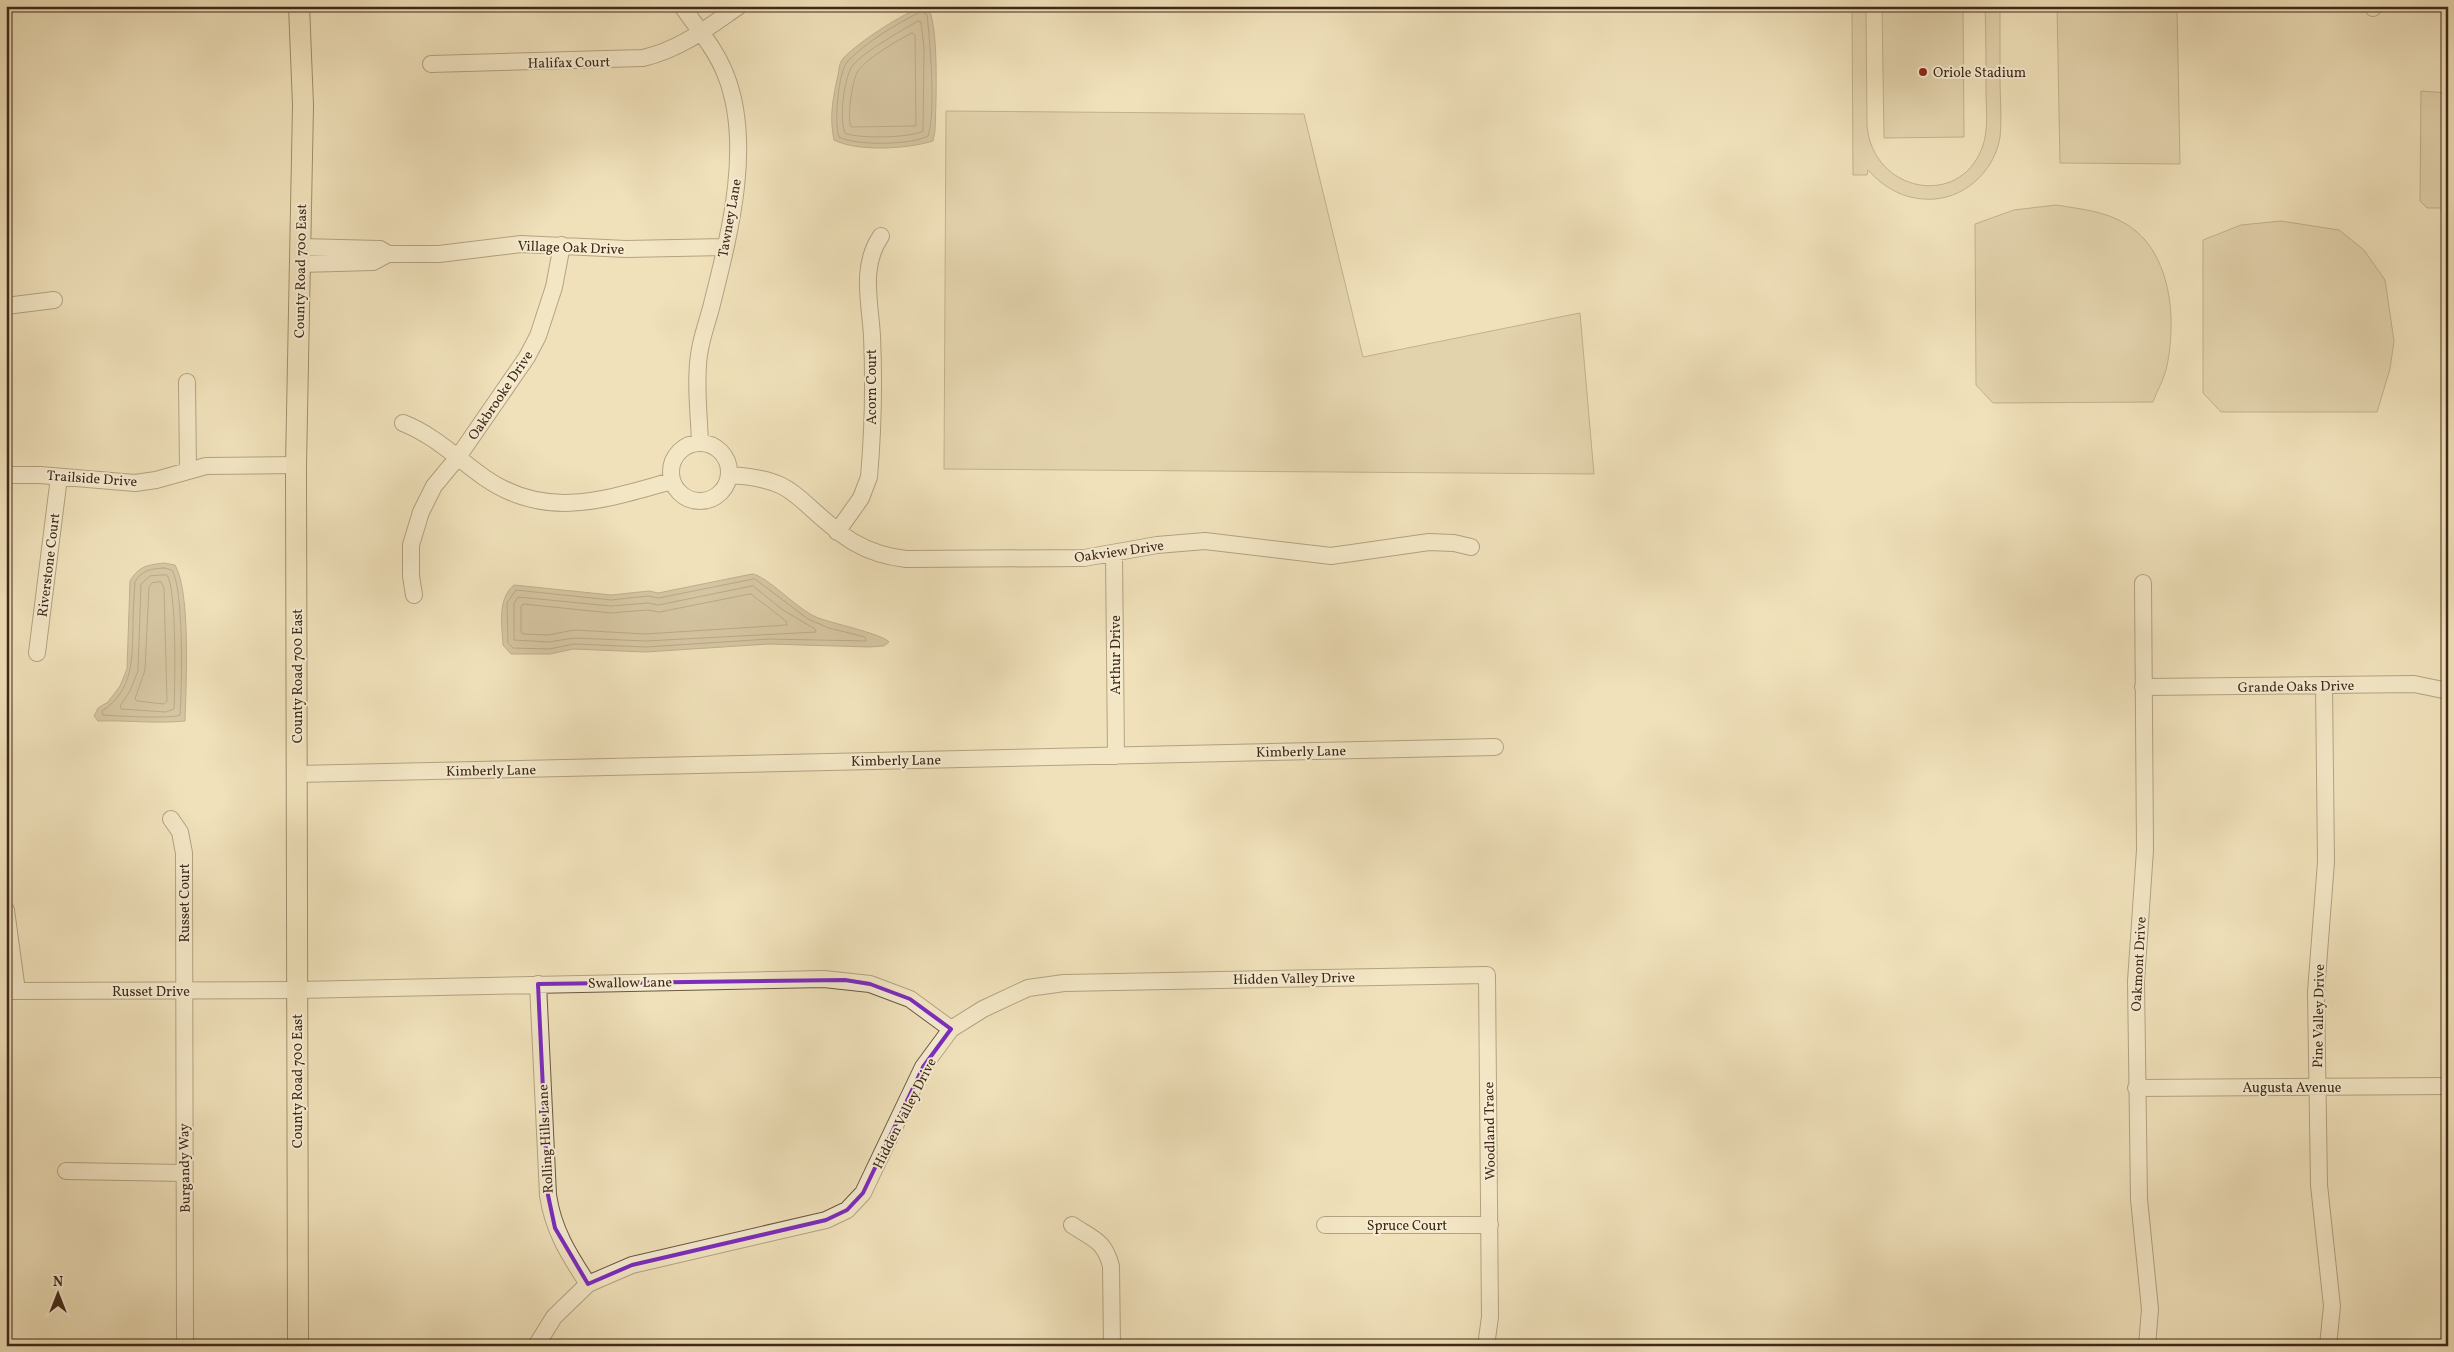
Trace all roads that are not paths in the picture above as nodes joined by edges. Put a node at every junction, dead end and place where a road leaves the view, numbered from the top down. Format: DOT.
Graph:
graph roads {
  1 [pos="299,6"];
  2 [pos="682,6"];
  3 [pos="739,6"];
  4 [pos="702,34"];
  5 [pos="431,64"];
  6 [pos="881,236"];
  7 [pos="562,245"];
  8 [pos="725,247"];
  9 [pos="301,256"];
  10 [pos="54,300"];
  11 [pos="6,306"];
  12 [pos="187,382"];
  13 [pos="403,423"];
  14 [pos="700,443"];
  15 [pos="458,457"];
  16 [pos="296,465"];
  17 [pos="188,471"];
  18 [pos="6,475"];
  19 [pos="730,475"];
  20 [pos="59,477"];
  21 [pos="672,481"];
  22 [pos="838,532"];
  23 [pos="1471,546"];
  24 [pos="1114,554"];
  25 [pos="2143,582"];
  26 [pos="414,596"];
  27 [pos="37,653"];
  28 [pos="2324,685"];
  29 [pos="2144,687"];
  30 [pos="2448,691"];
  31 [pos="1495,747"];
  32 [pos="1116,756"];
  33 [pos="297,774"];
  34 [pos="171,819"];
  35 [pos="6,910"];
  36 [pos="1429,976"];
  37 [pos="538,984"];
  38 [pos="297,990"];
  39 [pos="12,991"];
  40 [pos="184,991"];
  41 [pos="951,1029"];
  42 [pos="2317,1086"];
  43 [pos="2448,1086"];
  44 [pos="2136,1088"];
  45 [pos="66,1171"];
  46 [pos="184,1173"];
  47 [pos="1072,1225"];
  48 [pos="1325,1225"];
  49 [pos="1490,1225"];
  50 [pos="588,1284"];
  51 [pos="184,1346"];
  52 [pos="298,1346"];
  53 [pos="536,1346"];
  54 [pos="1112,1346"];
  55 [pos="1486,1346"];
  56 [pos="2147,1346"];
  57 [pos="2328,1346"];
  1 -- 9 [label="main road, County Road 700 East"];
  2 -- 4 [label="street, Tawney Lane"];
  3 -- 4 [label="street, Halifax Court"];
  4 -- 5 [label="street, Halifax Court"];
  4 -- 8 [label="street, Tawney Lane"];
  6 -- 22 [label="street, Acorn Court"];
  7 -- 8 [label="street, Village Oak Drive"];
  7 -- 9 [label="street, Village Oak Drive"];
  7 -- 15 [label="street, Oakbrooke Drive"];
  8 -- 14 [label="street, Tawney Lane"];
  9 -- 16 [label="main road, County Road 700 East"];
  10 -- 11 [label="street"];
  12 -- 17 [label="street"];
  13 -- 15 [label="street"];
  14 -- 19 [label="street"];
  14 -- 21 [label="street"];
  15 -- 21 [label="street"];
  15 -- 26 [label="street, Oakbrooke Drive"];
  16 -- 17 [label="street, Trailside Drive"];
  16 -- 33 [label="main road, County Road 700 East"];
  17 -- 20 [label="street, Trailside Drive"];
  18 -- 20 [label="street, Trailside Drive"];
  19 -- 21 [label="street"];
  19 -- 22 [label="street, Oakview Drive"];
  20 -- 27 [label="street, Riverstone Court"];
  22 -- 24 [label="street, Oakview Drive"];
  23 -- 24 [label="street, Oakview Drive"];
  24 -- 32 [label="street, Arthur Drive"];
  25 -- 29 [label="street, Oakmont Drive"];
  28 -- 29 [label="street, Grande Oaks Drive"];
  28 -- 30 [label="street, Grande Oaks Drive"];
  28 -- 42 [label="street, Pine Valley Drive"];
  29 -- 44 [label="street, Oakmont Drive"];
  31 -- 32 [label="street, Kimberly Lane"];
  32 -- 33 [label="street, Kimberly Lane"];
  33 -- 38 [label="main road, County Road 700 East"];
  34 -- 40 [label="street, Russet Court"];
  35 -- 39 [label="street"];
  36 -- 41 [label="street, Hidden Valley Drive"];
  36 -- 49 [label="street, Woodland Trace"];
  37 -- 38 [label="street, Swallow Lane"];
  37 -- 41 [label="street, Swallow Lane"];
  37 -- 50 [label="street, Rolling Hills Lane"];
  38 -- 40 [label="street, Russet Drive"];
  38 -- 52 [label="main road, County Road 700 East"];
  39 -- 40 [label="street, Russet Drive"];
  40 -- 46 [label="street, Burgandy Way"];
  41 -- 50 [label="street, Hidden Valley Drive"];
  42 -- 43 [label="street, Augusta Avenue"];
  42 -- 44 [label="street, Augusta Avenue"];
  42 -- 57 [label="street, Pine Valley Drive"];
  44 -- 56 [label="street, Oakmont Drive"];
  45 -- 46 [label="street"];
  46 -- 51 [label="street, Burgandy Way"];
  47 -- 54 [label="street"];
  48 -- 49 [label="street, Spruce Court"];
  49 -- 55 [label="street, Woodland Trace"];
  50 -- 53 [label="street, Hidden Valley Drive"];
}
